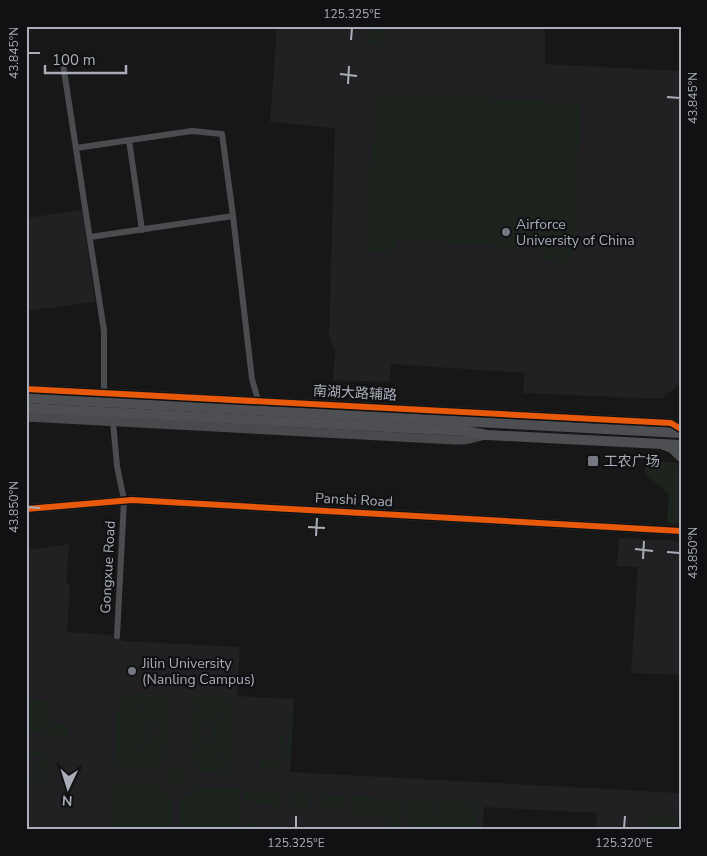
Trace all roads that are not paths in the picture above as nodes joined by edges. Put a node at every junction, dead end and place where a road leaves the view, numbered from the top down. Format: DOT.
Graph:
graph roads {
  1 [pos="63,64"];
  2 [pos="129,140"];
  3 [pos="76,148"];
  4 [pos="233,216"];
  5 [pos="142,230"];
  6 [pos="90,237"];
  7 [pos="26,388"];
  8 [pos="104,392"];
  9 [pos="26,398"];
  10 [pos="258,400"];
  11 [pos="26,408"];
  12 [pos="26,417"];
  13 [pos="681,418"];
  14 [pos="113,422"];
  15 [pos="671,423"];
  16 [pos="681,431"];
  17 [pos="487,435"];
  18 [pos="661,444"];
  19 [pos="681,445"];
  20 [pos="681,457"];
  21 [pos="124,500"];
  22 [pos="26,509"];
  23 [pos="681,531"];
  24 [pos="117,636"];
  1 -- 3 [label="street"];
  2 -- 3 [label="street"];
  2 -- 4 [label="street"];
  2 -- 5 [label="street"];
  3 -- 6 [label="street"];
  4 -- 5 [label="street"];
  4 -- 10 [label="street"];
  5 -- 6 [label="street"];
  6 -- 8 [label="street"];
  7 -- 8 [label="street, 南湖大路辅路"];
  8 -- 10 [label="street, 南湖大路辅路"];
  9 -- 16 [label="main road"];
  10 -- 15 [label="street, 南湖大路辅路"];
  11 -- 17 [label="main road"];
  12 -- 14 [label="street"];
  13 -- 15 [label="street"];
  14 -- 17 [label="street"];
  14 -- 21 [label="street, Gongxue Road"];
  15 -- 16 [label="street, 南湖大路辅路"];
  17 -- 18 [label="main road"];
  18 -- 19 [label="main road"];
  18 -- 20 [label="main road"];
  21 -- 22 [label="street, Panshi Road"];
  21 -- 23 [label="street, Panshi Road"];
  21 -- 24 [label="street, Gongxue Road"];
}
